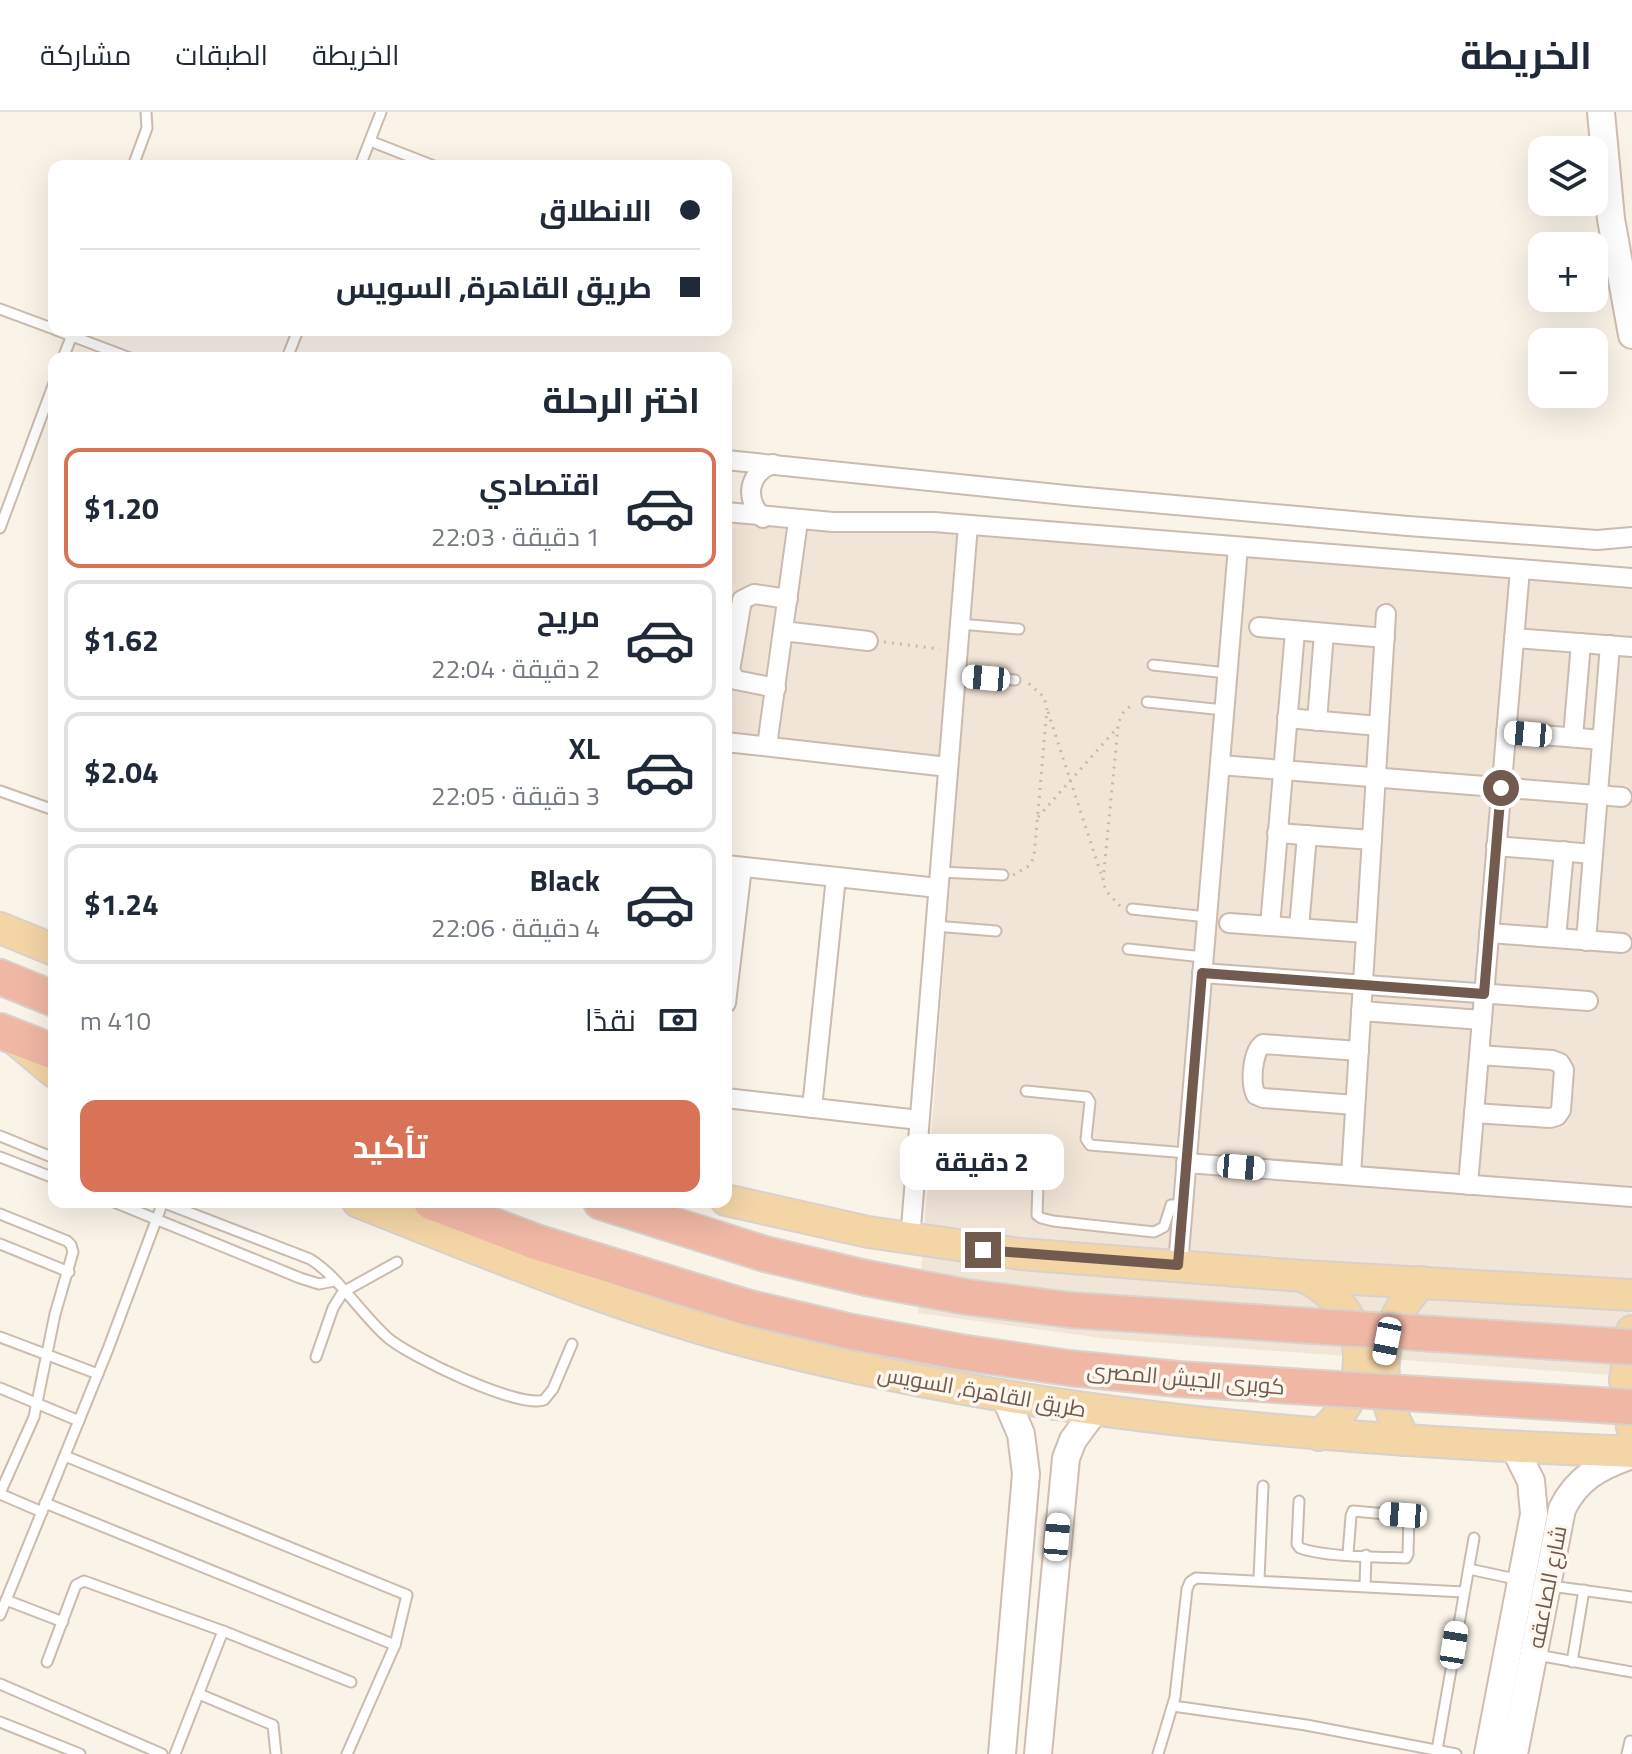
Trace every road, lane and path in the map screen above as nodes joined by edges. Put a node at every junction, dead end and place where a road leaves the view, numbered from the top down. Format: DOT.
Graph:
graph roads {
  1 [pos="146,112"];
  2 [pos="381,112"];
  3 [pos="1601,112"];
  4 [pos="370,141"];
  5 [pos="135,160"];
  6 [pos="362,160"];
  7 [pos="419,160"];
  8 [pos="0,309"];
  9 [pos="48,327"];
  10 [pos="1632,335"];
  11 [pos="79,336"];
  12 [pos="116,352"];
  13 [pos="48,399"];
  14 [pos="732,461"];
  15 [pos="773,464"];
  16 [pos="732,513"];
  17 [pos="763,518"];
  18 [pos="798,521"];
  19 [pos="968,525"];
  20 [pos="0,528"];
  21 [pos="1629,541"];
  22 [pos="1238,547"];
  23 [pos="1520,569"];
  24 [pos="1630,576"];
  25 [pos="788,599"];
  26 [pos="1386,614"];
  27 [pos="960,624"];
  28 [pos="1259,627"];
  29 [pos="1019,629"];
  30 [pos="783,631"];
  31 [pos="1295,631"];
  32 [pos="1324,633"];
  33 [pos="1385,638"];
  34 [pos="1514,638"];
  35 [pos="868,641"];
  36 [pos="1581,643"];
  37 [pos="1610,645"];
  38 [pos="1632,647"];
  39 [pos="958,651"];
  40 [pos="732,659"];
  41 [pos="1153,665"];
  42 [pos="1227,673"];
  43 [pos="732,674"];
  44 [pos="956,676"];
  45 [pos="1015,680"];
  46 [pos="776,688"];
  47 [pos="1147,702"];
  48 [pos="1047,709"];
  49 [pos="1224,710"];
  50 [pos="1287,718"];
  51 [pos="1317,721"];
  52 [pos="1379,726"];
  53 [pos="1118,727"];
  54 [pos="1506,732"];
  55 [pos="1573,737"];
  56 [pos="1602,740"];
  57 [pos="732,743"];
  58 [pos="767,746"];
  59 [pos="1220,765"];
  60 [pos="948,767"];
  61 [pos="1283,769"];
  62 [pos="1376,777"];
  63 [pos="1070,780"];
  64 [pos="1501,788"];
  65 [pos="0,791"];
  66 [pos="1598,796"];
  67 [pos="1622,797"];
  68 [pos="48,808"];
  69 [pos="1037,818"];
  70 [pos="1277,833"];
  71 [pos="1307,835"];
  72 [pos="1372,840"];
  73 [pos="1496,846"];
  74 [pos="1564,851"];
  75 [pos="1593,854"];
  76 [pos="734,866"];
  77 [pos="1003,875"];
  78 [pos="836,877"];
  79 [pos="939,880"];
  80 [pos="1103,881"];
  81 [pos="732,900"];
  82 [pos="1132,909"];
  83 [pos="1207,917"];
  84 [pos="1229,923"];
  85 [pos="935,926"];
  86 [pos="1270,926"];
  87 [pos="0,928"];
  88 [pos="1299,928"];
  89 [pos="996,931"];
  90 [pos="1366,933"];
  91 [pos="1489,933"];
  92 [pos="1556,938"];
  93 [pos="1586,941"];
  94 [pos="1622,943"];
  95 [pos="48,948"];
  96 [pos="1128,949"];
  97 [pos="1203,965"];
  98 [pos="0,977"];
  99 [pos="1363,984"];
  100 [pos="1484,994"];
  101 [pos="48,997"];
  102 [pos="1588,1001"];
  103 [pos="1361,1011"];
  104 [pos="1482,1020"];
  105 [pos="5,1033"];
  106 [pos="48,1050"];
  107 [pos="1359,1051"];
  108 [pos="1479,1055"];
  109 [pos="48,1067"];
  110 [pos="1026,1091"];
  111 [pos="732,1099"];
  112 [pos="1355,1105"];
  113 [pos="812,1108"];
  114 [pos="1474,1113"];
  115 [pos="919,1120"];
  116 [pos="0,1136"];
  117 [pos="48,1156"];
  118 [pos="0,1157"];
  119 [pos="1187,1158"];
  120 [pos="1351,1175"];
  121 [pos="48,1176"];
  122 [pos="1038,1183"];
  123 [pos="1468,1185"];
  124 [pos="1632,1197"];
  125 [pos="732,1201"];
  126 [pos="1183,1205"];
  127 [pos="129,1208"];
  128 [pos="164,1208"];
  129 [pos="180,1208"];
  130 [pos="373,1208"];
  131 [pos="447,1208"];
  132 [pos="620,1208"];
  133 [pos="0,1214"];
  134 [pos="157,1219"];
  135 [pos="910,1240"];
  136 [pos="0,1244"];
  137 [pos="397,1262"];
  138 [pos="1178,1265"];
  139 [pos="69,1272"];
  140 [pos="1303,1276"];
  141 [pos="334,1281"];
  142 [pos="1422,1282"];
  143 [pos="343,1292"];
  144 [pos="1632,1295"];
  145 [pos="1632,1331"];
  146 [pos="0,1337"];
  147 [pos="572,1344"];
  148 [pos="1632,1347"];
  149 [pos="47,1355"];
  150 [pos="316,1357"];
  151 [pos="98,1374"];
  152 [pos="0,1388"];
  153 [pos="1005,1397"];
  154 [pos="37,1404"];
  155 [pos="1632,1407"];
  156 [pos="1095,1410"];
  157 [pos="79,1421"];
  158 [pos="1632,1427"];
  159 [pos="1319,1435"];
  160 [pos="1405,1440"];
  161 [pos="1514,1447"];
  162 [pos="1632,1454"];
  163 [pos="65,1456"];
  164 [pos="1263,1486"];
  165 [pos="0,1494"];
  166 [pos="1299,1501"];
  167 [pos="1024,1502"];
  168 [pos="1060,1506"];
  169 [pos="44,1508"];
  170 [pos="1474,1538"];
  171 [pos="1348,1554"];
  172 [pos="1366,1555"];
  173 [pos="1469,1569"];
  174 [pos="1259,1579"];
  175 [pos="1521,1580"];
  176 [pos="0,1581"];
  177 [pos="1547,1585"];
  178 [pos="12,1586"];
  179 [pos="1365,1586"];
  180 [pos="1584,1590"];
  181 [pos="1463,1592"];
  182 [pos="1632,1597"];
  183 [pos="6,1600"];
  184 [pos="0,1615"];
  185 [pos="63,1622"];
  186 [pos="223,1631"];
  187 [pos="395,1645"];
  188 [pos="1534,1654"];
  189 [pos="47,1662"];
  190 [pos="1572,1662"];
  191 [pos="1632,1672"];
  192 [pos="351,1682"];
  193 [pos="0,1684"];
  194 [pos="199,1694"];
  195 [pos="1173,1706"];
  196 [pos="0,1722"];
  197 [pos="1630,1741"];
  198 [pos="1403,1744"];
  199 [pos="56,1749"];
  200 [pos="1437,1750"];
  201 [pos="157,1753"];
  202 [pos="80,1754"];
  203 [pos="175,1754"];
  204 [pos="276,1754"];
  205 [pos="347,1754"];
  206 [pos="1002,1754"];
  207 [pos="1038,1754"];
  208 [pos="1158,1754"];
  209 [pos="1398,1754"];
  210 [pos="1456,1754"];
  211 [pos="1488,1754"];
  212 [pos="1514,1754"];
  213 [pos="1627,1754"];
  1 -- 5 [label="lane"];
  2 -- 4 [label="lane"];
  3 -- 10 [label="street"];
  4 -- 6 [label="lane"];
  4 -- 7 [label="lane"];
  8 -- 9 [label="lane"];
  11 -- 12 [label="lane"];
  13 -- 20 [label="lane"];
  14 -- 15 [label="street"];
  15 -- 17 [label="street"];
  15 -- 21 [label="street"];
  16 -- 17 [label="street"];
  17 -- 18 [label="street"];
  18 -- 19 [label="street"];
  18 -- 25 [label="street"];
  19 -- 22 [label="street"];
  19 -- 27 [label="street"];
  22 -- 23 [label="street"];
  22 -- 42 [label="street"];
  23 -- 24 [label="street"];
  23 -- 34 [label="street"];
  25 -- 30 [label="street"];
  25 -- 40 [label="street"];
  26 -- 33 [label="street"];
  27 -- 29 [label="lane"];
  27 -- 39 [label="street"];
  28 -- 31 [label="street"];
  30 -- 35 [label="street"];
  30 -- 46 [label="street"];
  31 -- 32 [label="street"];
  31 -- 50 [label="street"];
  32 -- 33 [label="street"];
  32 -- 51 [label="street"];
  33 -- 52 [label="street"];
  34 -- 36 [label="street"];
  34 -- 54 [label="street"];
  35 -- 39 [label="path"];
  36 -- 37 [label="street"];
  36 -- 55 [label="street"];
  37 -- 38 [label="street"];
  37 -- 56 [label="street"];
  39 -- 44 [label="street"];
  41 -- 42 [label="lane"];
  42 -- 49 [label="street"];
  43 -- 46 [label="street"];
  44 -- 45 [label="lane"];
  44 -- 60 [label="street"];
  45 -- 48 [label="path"];
  46 -- 58 [label="street"];
  47 -- 49 [label="lane"];
  47 -- 53 [label="path"];
  48 -- 63 [label="path"];
  48 -- 69 [label="path"];
  49 -- 59 [label="street"];
  50 -- 51 [label="street"];
  50 -- 61 [label="street"];
  51 -- 52 [label="street"];
  52 -- 62 [label="street"];
  53 -- 63 [label="path"];
  53 -- 80 [label="path"];
  54 -- 55 [label="street"];
  54 -- 64 [label="street"];
  55 -- 56 [label="street"];
  56 -- 66 [label="street"];
  57 -- 58 [label="street"];
  58 -- 60 [label="street"];
  59 -- 61 [label="street"];
  59 -- 83 [label="street"];
  60 -- 79 [label="street"];
  61 -- 62 [label="street"];
  61 -- 70 [label="street"];
  62 -- 64 [label="street"];
  62 -- 72 [label="street"];
  63 -- 69 [label="path"];
  63 -- 80 [label="path"];
  64 -- 66 [label="street"];
  64 -- 73 [label="street"];
  65 -- 68 [label="lane"];
  66 -- 67 [label="street"];
  66 -- 75 [label="street"];
  69 -- 77 [label="path"];
  70 -- 71 [label="street"];
  70 -- 86 [label="street"];
  71 -- 72 [label="street"];
  71 -- 88 [label="street"];
  72 -- 90 [label="street"];
  73 -- 74 [label="street"];
  73 -- 91 [label="street"];
  74 -- 75 [label="street"];
  74 -- 92 [label="street"];
  75 -- 93 [label="street"];
  76 -- 78 [label="street"];
  76 -- 81 [label="street"];
  77 -- 79 [label="lane"];
  78 -- 79 [label="street"];
  78 -- 113 [label="street"];
  79 -- 85 [label="street"];
  80 -- 82 [label="path"];
  82 -- 83 [label="lane"];
  83 -- 97 [label="street"];
  84 -- 86 [label="street"];
  85 -- 89 [label="lane"];
  85 -- 115 [label="street"];
  86 -- 88 [label="street"];
  87 -- 95 [label="main road"];
  88 -- 90 [label="street"];
  90 -- 99 [label="street"];
  91 -- 92 [label="street"];
  91 -- 100 [label="street"];
  92 -- 93 [label="street"];
  93 -- 94 [label="street"];
  96 -- 97 [label="lane"];
  97 -- 99 [label="street"];
  97 -- 119 [label="street"];
  98 -- 101 [label="highway"];
  99 -- 100 [label="street"];
  99 -- 103 [label="street"];
  100 -- 102 [label="street"];
  100 -- 104 [label="street"];
  103 -- 104 [label="street"];
  103 -- 107 [label="street"];
  104 -- 108 [label="street"];
  105 -- 106 [label="highway"];
  105 -- 109 [label="main road"];
  107 -- 112 [label="street"];
  107 -- 112 [label="street"];
  108 -- 114 [label="street"];
  108 -- 114 [label="street"];
  110 -- 119 [label="lane"];
  111 -- 113 [label="street"];
  112 -- 120 [label="street"];
  113 -- 115 [label="street"];
  114 -- 123 [label="street"];
  115 -- 135 [label="street"];
  116 -- 117 [label="lane"];
  118 -- 121 [label="lane"];
  119 -- 120 [label="street"];
  119 -- 126 [label="street"];
  120 -- 123 [label="street"];
  122 -- 126 [label="lane"];
  123 -- 124 [label="street"];
  125 -- 135 [label="main road"];
  126 -- 138 [label="street"];
  127 -- 134 [label="lane"];
  128 -- 134 [label="lane"];
  129 -- 141 [label="lane"];
  130 -- 153 [label="main road, طريق القاهرة, السويس"];
  131 -- 155 [label="highway, كوبرى الجيش المصرى, bridge"];
  132 -- 148 [label="highway, bridge"];
  133 -- 139 [label="lane"];
  134 -- 141 [label="lane"];
  134 -- 151 [label="lane"];
  135 -- 138 [label="main road"];
  136 -- 139 [label="lane"];
  137 -- 143 [label="lane"];
  138 -- 140 [label="main road"];
  139 -- 149 [label="lane"];
  140 -- 142 [label="main road"];
  140 -- 159 [label="main road"];
  141 -- 143 [label="lane"];
  142 -- 144 [label="main road"];
  142 -- 160 [label="main road"];
  143 -- 147 [label="lane"];
  143 -- 150 [label="lane"];
  145 -- 158 [label="main road"];
  146 -- 149 [label="lane"];
  149 -- 151 [label="lane"];
  149 -- 154 [label="lane"];
  151 -- 157 [label="lane"];
  152 -- 154 [label="lane"];
  153 -- 156 [label="main road, طريق القاهرة, السويس"];
  153 -- 167 [label="street"];
  154 -- 157 [label="lane"];
  154 -- 165 [label="lane"];
  156 -- 159 [label="main road, طريق القاهرة, السويس"];
  156 -- 168 [label="street"];
  157 -- 163 [label="lane"];
  159 -- 160 [label="main road, طريق القاهرة, السويس"];
  160 -- 161 [label="main road, طريق القاهرة, السويس"];
  161 -- 162 [label="main road, طريق القاهرة, السويس"];
  161 -- 175 [label="street, شارع الصاعقه"];
  162 -- 177 [label="street, شارع الصاعقه"];
  163 -- 169 [label="lane"];
  163 -- 187 [label="lane"];
  164 -- 174 [label="lane"];
  165 -- 169 [label="lane"];
  166 -- 171 [label="lane"];
  167 -- 168 [label="street"];
  167 -- 206 [label="street"];
  168 -- 207 [label="street"];
  169 -- 178 [label="lane"];
  169 -- 187 [label="lane"];
  170 -- 173 [label="lane"];
  171 -- 172 [label="lane"];
  171 -- 172 [label="lane"];
  172 -- 179 [label="lane"];
  173 -- 175 [label="lane"];
  173 -- 181 [label="lane"];
  174 -- 179 [label="lane"];
  174 -- 195 [label="lane"];
  175 -- 177 [label="street"];
  175 -- 211 [label="street, شارع الصاعقه"];
  176 -- 178 [label="lane"];
  177 -- 180 [label="lane"];
  177 -- 188 [label="street, شارع الصاعقه"];
  178 -- 183 [label="lane"];
  179 -- 181 [label="lane"];
  180 -- 182 [label="lane"];
  180 -- 190 [label="lane"];
  181 -- 200 [label="lane"];
  183 -- 184 [label="lane"];
  183 -- 185 [label="lane"];
  185 -- 186 [label="lane"];
  185 -- 189 [label="lane"];
  186 -- 192 [label="lane"];
  186 -- 194 [label="lane"];
  187 -- 205 [label="lane"];
  188 -- 190 [label="lane"];
  188 -- 212 [label="street, شارع الصاعقه"];
  190 -- 191 [label="lane"];
  193 -- 201 [label="lane"];
  194 -- 203 [label="lane"];
  194 -- 204 [label="lane"];
  195 -- 198 [label="lane"];
  195 -- 208 [label="lane"];
  196 -- 199 [label="lane"];
  197 -- 213 [label="lane"];
  198 -- 200 [label="lane"];
  198 -- 209 [label="lane"];
  199 -- 202 [label="lane"];
  200 -- 210 [label="lane"];
}
